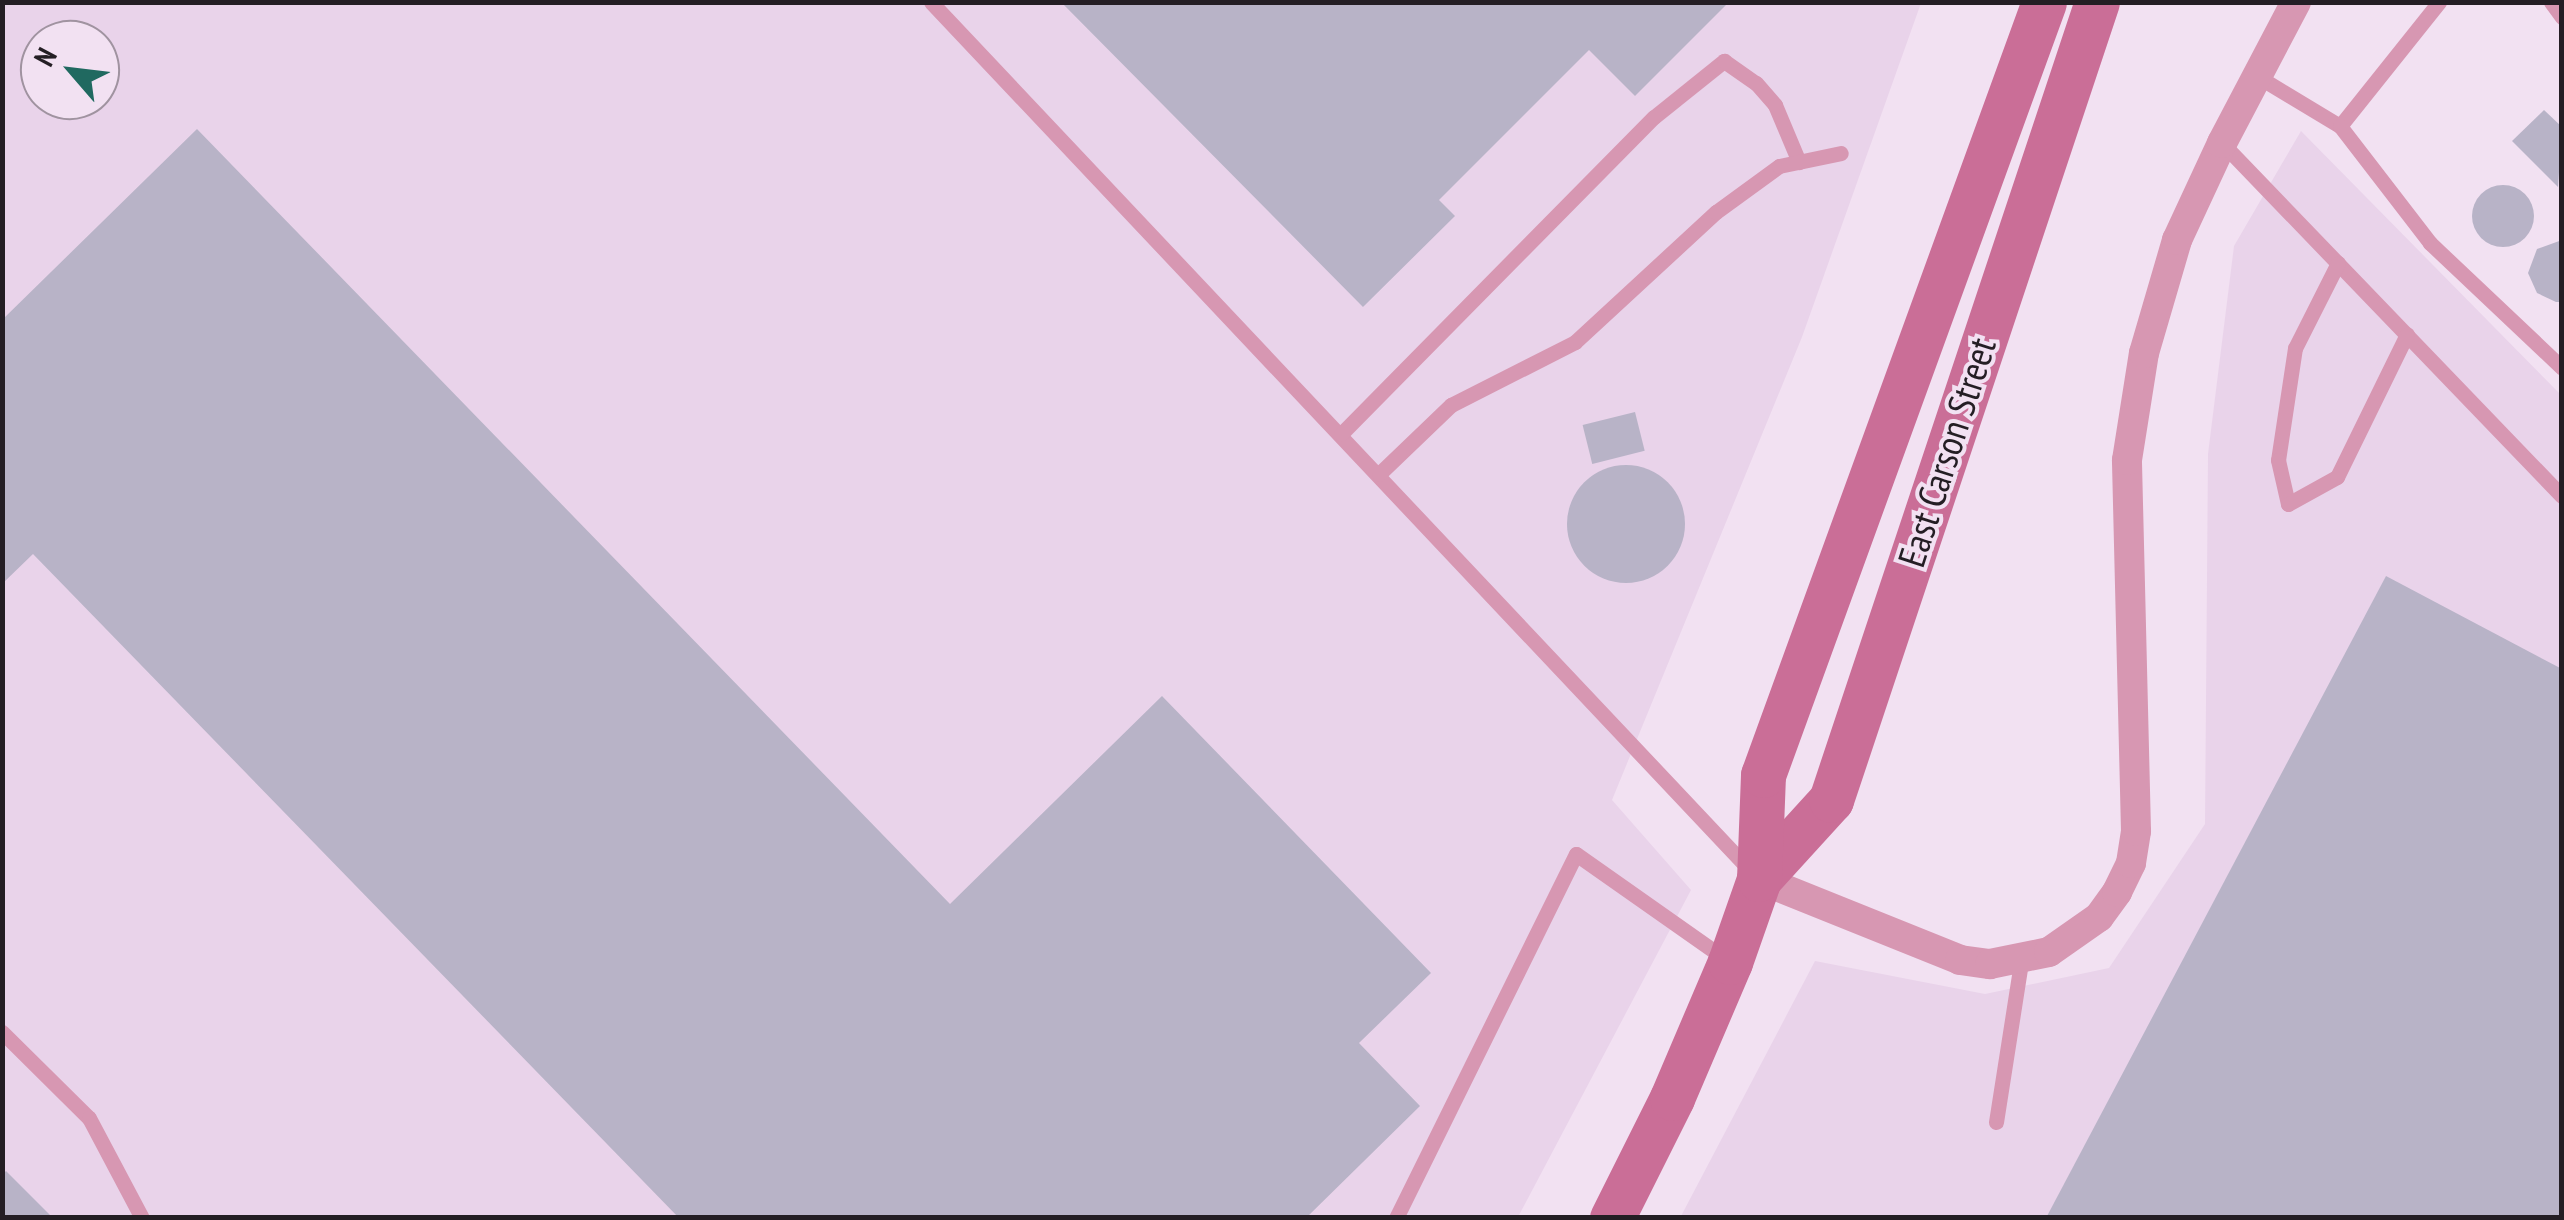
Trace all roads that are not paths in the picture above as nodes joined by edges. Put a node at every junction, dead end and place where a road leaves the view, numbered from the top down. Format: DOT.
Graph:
graph roads {
  1 [pos="931,2"];
  2 [pos="2044,2"];
  3 [pos="2097,2"];
  4 [pos="2296,2"];
  5 [pos="2439,2"];
  6 [pos="2551,2"];
  7 [pos="2562,16"];
  8 [pos="2257,76"];
  9 [pos="2340,126"];
  10 [pos="2222,142"];
  11 [pos="1841,154"];
  12 [pos="1798,162"];
  13 [pos="2338,263"];
  14 [pos="2407,334"];
  15 [pos="2562,368"];
  16 [pos="1341,434"];
  17 [pos="1380,474"];
  18 [pos="2562,496"];
  19 [pos="1759,879"];
  20 [pos="1730,962"];
  21 [pos="2021,962"];
  22 [pos="2,1032"];
  23 [pos="1996,1122"];
  24 [pos="142,1218"];
  25 [pos="1396,1218"];
  26 [pos="1612,1218"];
  1 -- 16 [label="lane"];
  2 -- 19 [label="main road, East Carson Street"];
  3 -- 19 [label="main road, East Carson Street"];
  4 -- 8 [label="street"];
  5 -- 9 [label="lane"];
  6 -- 7 [label="lane"];
  8 -- 9 [label="lane"];
  8 -- 10 [label="street"];
  9 -- 15 [label="lane"];
  10 -- 13 [label="lane"];
  10 -- 21 [label="street"];
  11 -- 12 [label="lane"];
  12 -- 16 [label="lane"];
  12 -- 17 [label="lane"];
  13 -- 14 [label="lane"];
  13 -- 14 [label="lane"];
  14 -- 18 [label="lane"];
  16 -- 17 [label="lane"];
  17 -- 19 [label="lane"];
  19 -- 20 [label="main road, East Carson Street"];
  19 -- 21 [label="street"];
  20 -- 25 [label="lane"];
  20 -- 26 [label="main road, East Carson Street"];
  21 -- 23 [label="lane"];
  22 -- 24 [label="lane"];
}
